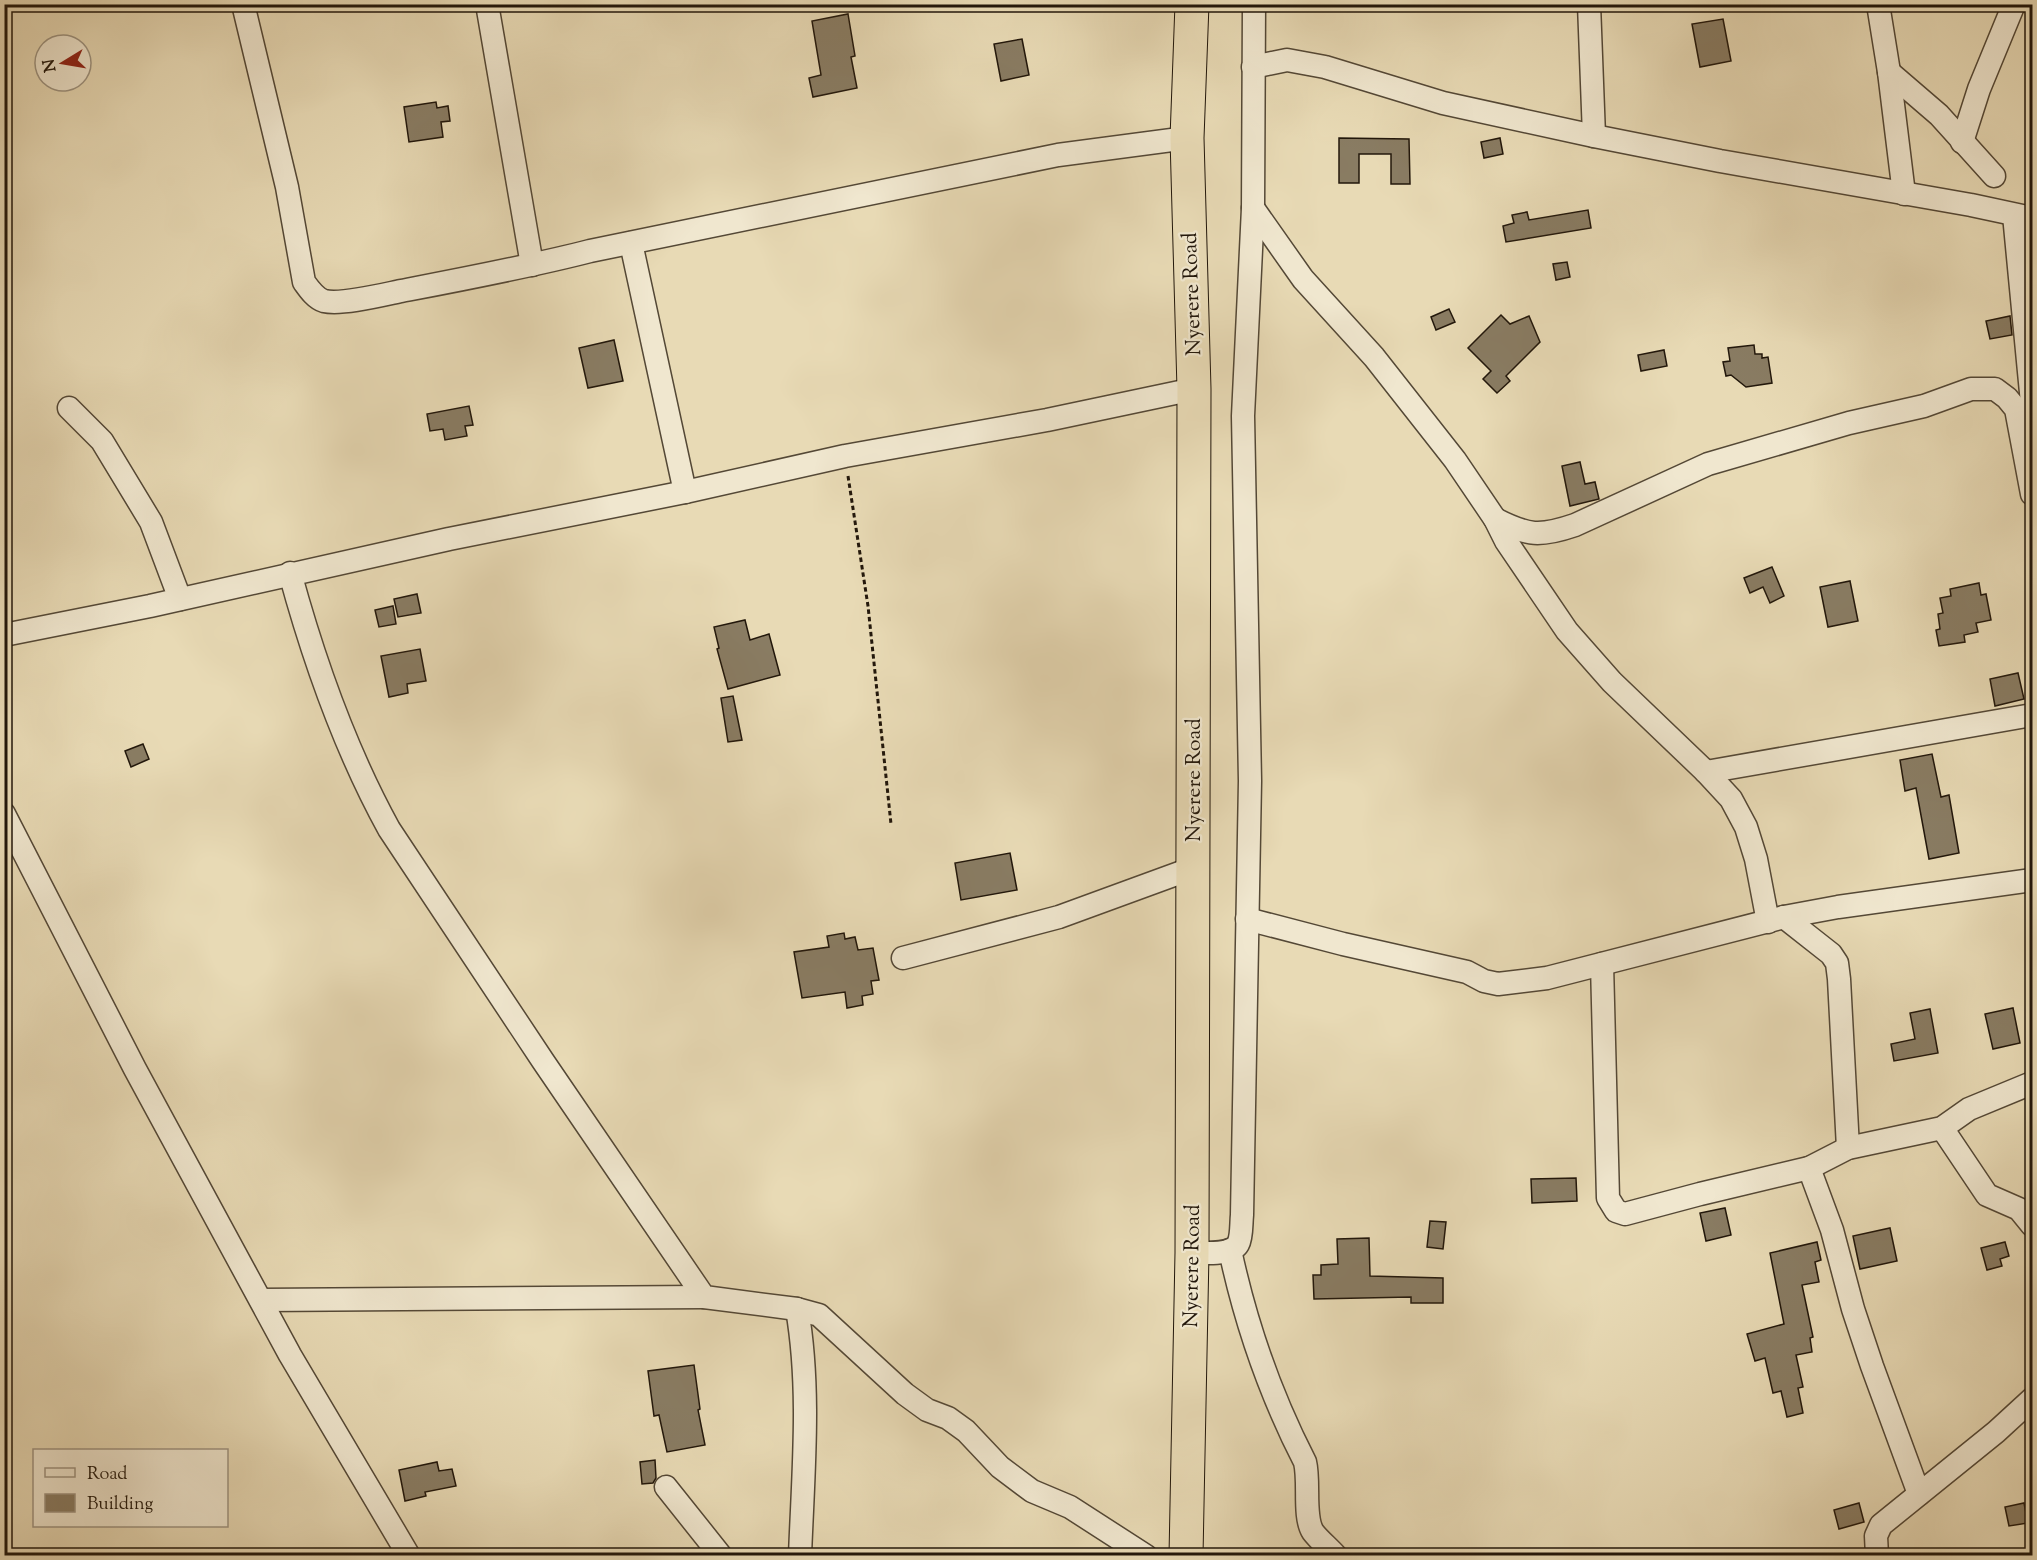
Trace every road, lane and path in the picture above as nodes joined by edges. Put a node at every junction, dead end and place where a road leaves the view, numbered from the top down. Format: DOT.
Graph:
graph roads {
  1 [pos="243,4"];
  2 [pos="487,4"];
  3 [pos="1192,4"];
  4 [pos="1254,4"];
  5 [pos="1589,4"];
  6 [pos="1878,4"];
  7 [pos="2014,4"];
  8 [pos="1253,67"];
  9 [pos="1889,72"];
  10 [pos="1594,136"];
  11 [pos="1187,138"];
  12 [pos="1962,142"];
  13 [pos="1994,176"];
  14 [pos="1904,194"];
  15 [pos="1253,208"];
  16 [pos="2023,217"];
  17 [pos="631,243"];
  18 [pos="532,265"];
  19 [pos="1194,389"];
  20 [pos="2032,403"];
  21 [pos="69,408"];
  22 [pos="2029,455"];
  23 [pos="846,456"];
  24 [pos="685,492"];
  25 [pos="2032,494"];
  26 [pos="1495,519"];
  27 [pos="290,573"];
  28 [pos="180,599"];
  29 [pos="4,635"];
  30 [pos="2032,715"];
  31 [pos="1706,772"];
  32 [pos="4,814"];
  33 [pos="891,824"];
  34 [pos="1193,868"];
  35 [pos="2032,880"];
  36 [pos="1247,919"];
  37 [pos="1776,919"];
  38 [pos="903,958"];
  39 [pos="1602,964"];
  40 [pos="2032,1083"];
  41 [pos="1942,1128"];
  42 [pos="1848,1148"];
  43 [pos="1809,1168"];
  44 [pos="2032,1225"];
  45 [pos="1230,1250"];
  46 [pos="1192,1253"];
  47 [pos="704,1297"];
  48 [pos="261,1300"];
  49 [pos="797,1309"];
  50 [pos="2032,1399"];
  51 [pos="666,1487"];
  52 [pos="1919,1494"];
  53 [pos="409,1556"];
  54 [pos="721,1556"];
  55 [pos="800,1556"];
  56 [pos="1146,1556"];
  57 [pos="1186,1556"];
  58 [pos="1336,1556"];
  59 [pos="1877,1556"];
  1 -- 18 [label="street"];
  2 -- 18 [label="street"];
  3 -- 11 [label="highway, Nyerere Road"];
  4 -- 8 [label="street"];
  5 -- 10 [label="street"];
  6 -- 9 [label="street"];
  7 -- 12 [label="street"];
  8 -- 10 [label="street"];
  8 -- 15 [label="street"];
  9 -- 12 [label="street"];
  9 -- 14 [label="street"];
  10 -- 14 [label="street"];
  11 -- 17 [label="street"];
  11 -- 19 [label="highway, Nyerere Road"];
  12 -- 13 [label="street"];
  14 -- 16 [label="street"];
  15 -- 26 [label="street"];
  15 -- 36 [label="street"];
  16 -- 20 [label="street"];
  17 -- 18 [label="street"];
  17 -- 24 [label="street"];
  19 -- 23 [label="street"];
  19 -- 34 [label="highway, Nyerere Road"];
  21 -- 28 [label="street"];
  22 -- 25 [label="street"];
  22 -- 26 [label="street"];
  23 -- 24 [label="street"];
  23 -- 33 [label="path"];
  24 -- 27 [label="street"];
  26 -- 31 [label="street"];
  27 -- 28 [label="street"];
  27 -- 47 [label="street"];
  28 -- 29 [label="street"];
  30 -- 31 [label="street"];
  31 -- 37 [label="street"];
  32 -- 48 [label="street"];
  34 -- 38 [label="street"];
  34 -- 46 [label="highway, Nyerere Road"];
  35 -- 37 [label="street"];
  36 -- 39 [label="street"];
  36 -- 45 [label="street"];
  37 -- 39 [label="street"];
  37 -- 42 [label="street"];
  39 -- 43 [label="street"];
  40 -- 41 [label="street"];
  41 -- 42 [label="street"];
  41 -- 44 [label="street"];
  42 -- 43 [label="street"];
  43 -- 52 [label="street"];
  45 -- 46 [label="street"];
  45 -- 58 [label="street"];
  46 -- 57 [label="highway, Nyerere Road"];
  47 -- 48 [label="street"];
  47 -- 49 [label="street"];
  48 -- 53 [label="street"];
  49 -- 55 [label="street"];
  49 -- 56 [label="street"];
  50 -- 52 [label="street"];
  51 -- 54 [label="street"];
  52 -- 59 [label="street"];
}
